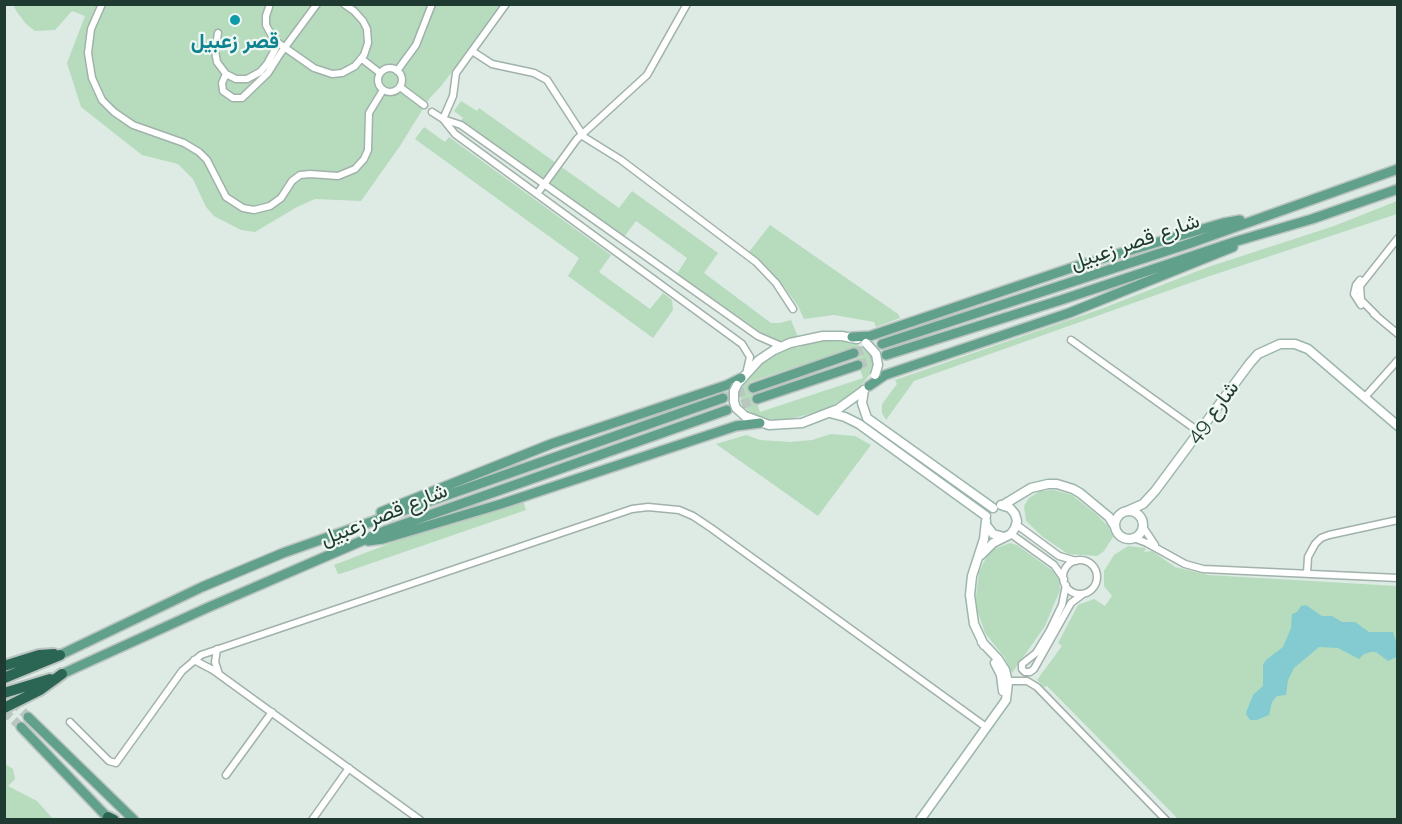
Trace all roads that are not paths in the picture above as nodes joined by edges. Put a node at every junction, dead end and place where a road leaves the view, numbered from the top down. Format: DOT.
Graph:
graph roads {
  1 [pos="102,4"];
  2 [pos="318,4"];
  3 [pos="344,4"];
  4 [pos="432,4"];
  5 [pos="506,4"];
  6 [pos="687,4"];
  7 [pos="269,7"];
  8 [pos="218,33"];
  9 [pos="281,46"];
  10 [pos="472,51"];
  11 [pos="362,59"];
  12 [pos="397,70"];
  13 [pos="380,73"];
  14 [pos="226,74"];
  15 [pos="247,79"];
  16 [pos="256,85"];
  17 [pos="400,87"];
  18 [pos="383,90"];
  19 [pos="424,105"];
  20 [pos="432,112"];
  21 [pos="442,119"];
  22 [pos="582,135"];
  23 [pos="1398,169"];
  24 [pos="544,184"];
  25 [pos="1398,189"];
  26 [pos="537,194"];
  27 [pos="1255,219"];
  28 [pos="1257,235"];
  29 [pos="1398,238"];
  30 [pos="793,309"];
  31 [pos="1398,334"];
  32 [pos="852,337"];
  33 [pos="1071,340"];
  34 [pos="882,344"];
  35 [pos="782,346"];
  36 [pos="854,353"];
  37 [pos="886,355"];
  38 [pos="1398,360"];
  39 [pos="858,365"];
  40 [pos="742,378"];
  41 [pos="753,388"];
  42 [pos="866,388"];
  43 [pos="1365,397"];
  44 [pos="723,398"];
  45 [pos="757,399"];
  46 [pos="727,410"];
  47 [pos="830,413"];
  48 [pos="760,423"];
  49 [pos="1398,426"];
  50 [pos="1198,431"];
  51 [pos="1155,491"];
  52 [pos="1024,492"];
  53 [pos="1091,502"];
  54 [pos="1003,505"];
  55 [pos="993,508"];
  56 [pos="1125,512"];
  57 [pos="1015,514"];
  58 [pos="986,519"];
  59 [pos="1398,520"];
  60 [pos="1017,525"];
  61 [pos="1142,525"];
  62 [pos="355,527"];
  63 [pos="1115,527"];
  64 [pos="1007,535"];
  65 [pos="1134,538"];
  66 [pos="363,541"];
  67 [pos="1160,549"];
  68 [pos="979,557"];
  69 [pos="1077,561"];
  70 [pos="1306,573"];
  71 [pos="1398,578"];
  72 [pos="1065,582"];
  73 [pos="1083,594"];
  74 [pos="217,649"];
  75 [pos="60,655"];
  76 [pos="194,660"];
  77 [pos="4,666"];
  78 [pos="62,674"];
  79 [pos="219,674"];
  80 [pos="4,678"];
  81 [pos="1005,681"];
  82 [pos="24,688"];
  83 [pos="4,693"];
  84 [pos="4,699"];
  85 [pos="4,708"];
  86 [pos="272,712"];
  87 [pos="28,717"];
  88 [pos="70,722"];
  89 [pos="21,727"];
  90 [pos="986,727"];
  91 [pos="349,768"];
  92 [pos="226,775"];
  93 [pos="111,819"];
  94 [pos="134,819"];
  95 [pos="312,819"];
  96 [pos="420,819"];
  97 [pos="920,819"];
  98 [pos="1166,819"];
  1 -- 18 [label="street"];
  2 -- 9 [label="street"];
  3 -- 11 [label="street"];
  4 -- 12 [label="street"];
  5 -- 10 [label="street"];
  6 -- 22 [label="street"];
  7 -- 9 [label="street"];
  8 -- 14 [label="street"];
  9 -- 11 [label="street"];
  9 -- 15 [label="street"];
  9 -- 16 [label="street"];
  10 -- 21 [label="street"];
  10 -- 22 [label="street"];
  11 -- 13 [label="street"];
  12 -- 13 [label="street"];
  12 -- 17 [label="street"];
  13 -- 18 [label="street"];
  14 -- 15 [label="street"];
  14 -- 16 [label="street"];
  15 -- 16 [label="street"];
  17 -- 18 [label="street"];
  17 -- 19 [label="street"];
  20 -- 21 [label="street"];
  21 -- 24 [label="street"];
  21 -- 26 [label="street"];
  22 -- 24 [label="street"];
  22 -- 30 [label="street"];
  23 -- 27 [label="main road, شارع قصر زعبيل"];
  24 -- 26 [label="street"];
  24 -- 35 [label="street"];
  25 -- 28 [label="main road, شارع قصر زعبيل"];
  26 -- 40 [label="street"];
  27 -- 32 [label="main road"];
  27 -- 34 [label="main road, شارع قصر زعبيل"];
  28 -- 37 [label="main road, شارع قصر زعبيل"];
  28 -- 42 [label="main road"];
  29 -- 31 [label="street"];
  32 -- 35 [label="street"];
  32 -- 42 [label="street, bridge"];
  33 -- 50 [label="street"];
  35 -- 40 [label="street"];
  36 -- 41 [label="main road"];
  38 -- 43 [label="street"];
  39 -- 45 [label="main road"];
  40 -- 48 [label="street, bridge"];
  40 -- 62 [label="main road"];
  42 -- 47 [label="street"];
  42 -- 55 [label="street"];
  43 -- 49 [label="street"];
  43 -- 50 [label="street, شارع 49"];
  44 -- 62 [label="main road, شارع قصر زعبيل"];
  46 -- 66 [label="main road, شارع قصر زعبيل"];
  47 -- 48 [label="street"];
  47 -- 58 [label="street"];
  48 -- 66 [label="main road"];
  50 -- 51 [label="street, شارع 49"];
  51 -- 56 [label="street, شارع 49"];
  51 -- 61 [label="street, شارع 49"];
  52 -- 53 [label="street"];
  52 -- 54 [label="street"];
  52 -- 57 [label="street"];
  53 -- 56 [label="street"];
  53 -- 63 [label="street"];
  54 -- 55 [label="street"];
  54 -- 57 [label="street"];
  55 -- 58 [label="street"];
  56 -- 61 [label="street"];
  56 -- 63 [label="street"];
  57 -- 60 [label="street"];
  58 -- 64 [label="street"];
  58 -- 68 [label="street"];
  59 -- 70 [label="street"];
  60 -- 64 [label="street"];
  60 -- 69 [label="street"];
  61 -- 65 [label="street"];
  61 -- 67 [label="street"];
  62 -- 75 [label="main road, شارع قصر زعبيل"];
  63 -- 65 [label="street"];
  64 -- 68 [label="street"];
  64 -- 72 [label="street"];
  65 -- 67 [label="street"];
  66 -- 78 [label="main road, شارع قصر زعبيل"];
  67 -- 70 [label="street"];
  68 -- 81 [label="street"];
  69 -- 72 [label="street"];
  69 -- 73 [label="street"];
  70 -- 71 [label="street"];
  72 -- 73 [label="street"];
  72 -- 73 [label="street"];
  74 -- 76 [label="street"];
  74 -- 79 [label="street"];
  74 -- 90 [label="street"];
  75 -- 77 [label="highway"];
  75 -- 80 [label="highway"];
  76 -- 79 [label="street"];
  76 -- 88 [label="street"];
  78 -- 82 [label="highway"];
  78 -- 85 [label="highway"];
  79 -- 86 [label="street"];
  81 -- 90 [label="street"];
  81 -- 98 [label="street"];
  82 -- 83 [label="highway"];
  82 -- 84 [label="highway"];
  86 -- 91 [label="street"];
  86 -- 92 [label="street"];
  87 -- 94 [label="main road"];
  89 -- 93 [label="main road"];
  90 -- 97 [label="street"];
  91 -- 95 [label="street"];
  91 -- 96 [label="street"];
}
